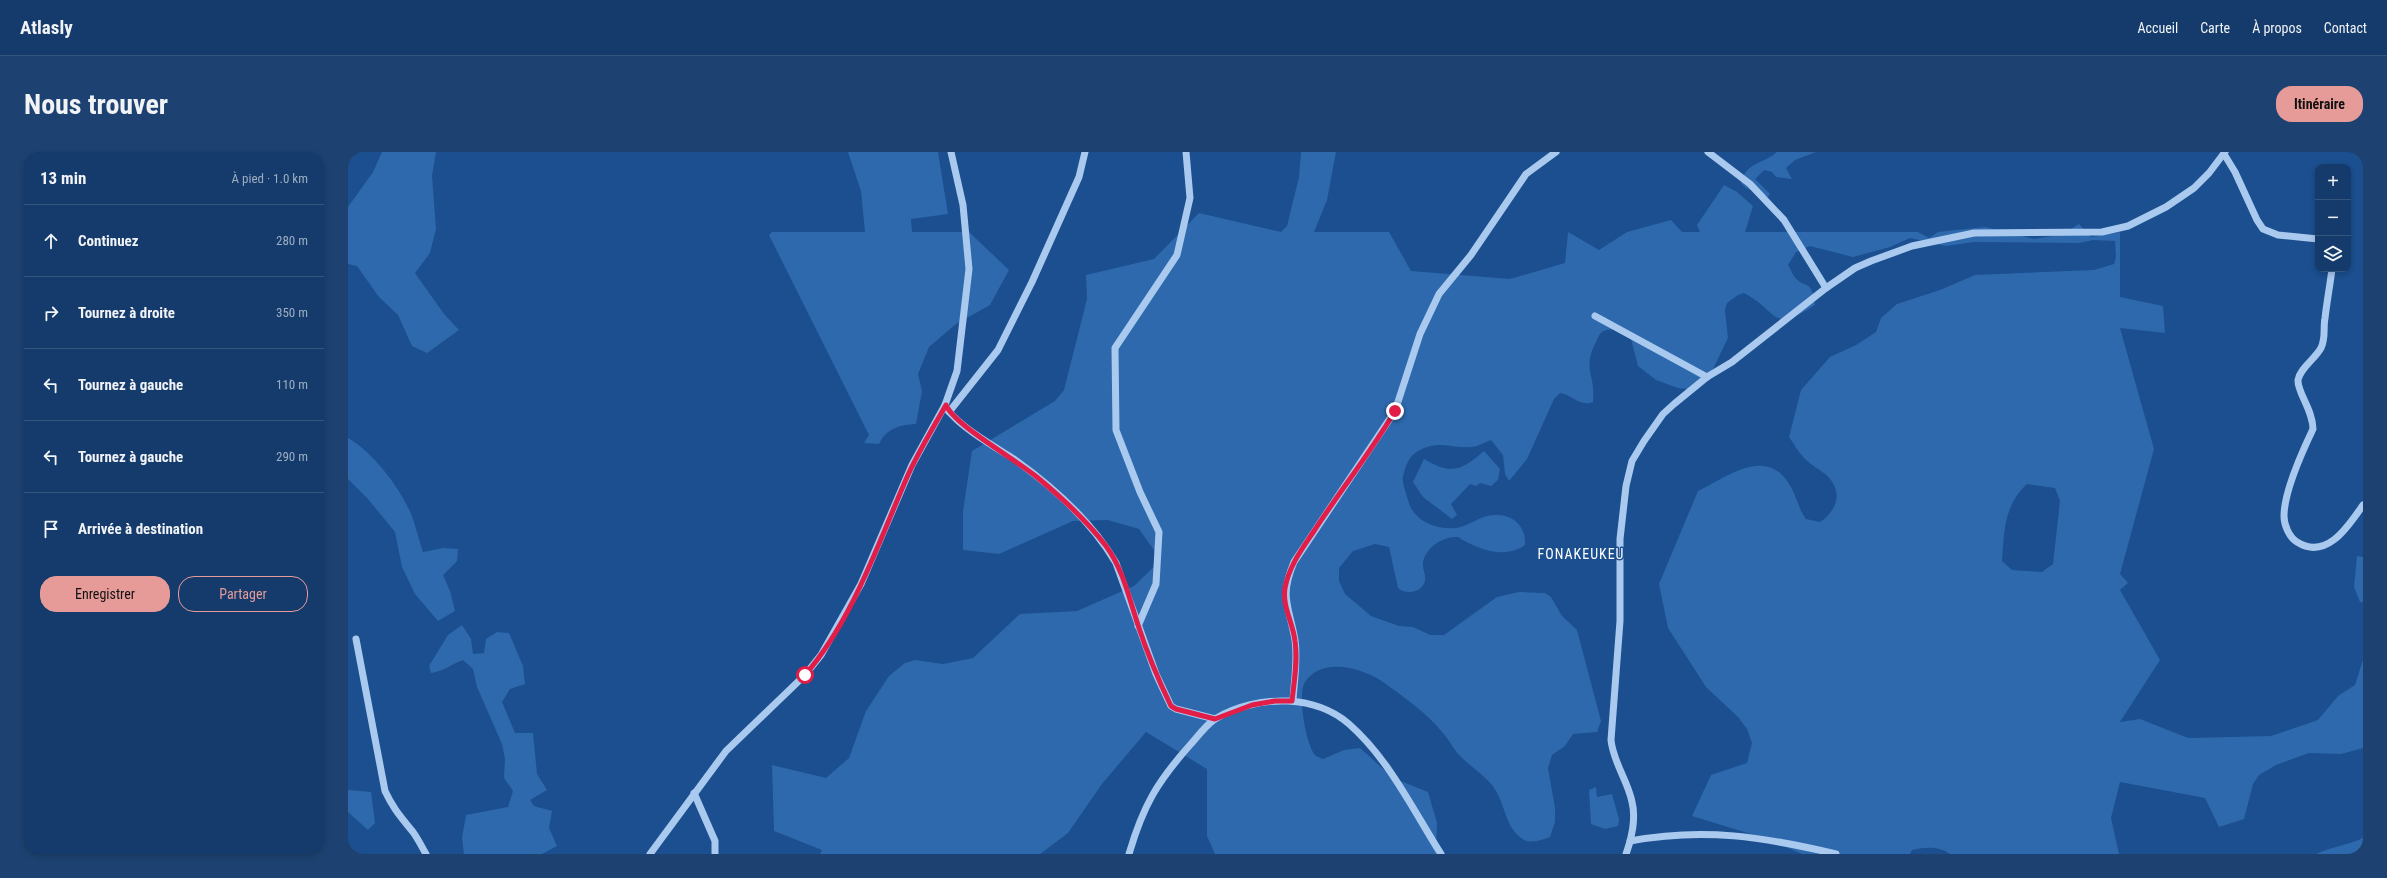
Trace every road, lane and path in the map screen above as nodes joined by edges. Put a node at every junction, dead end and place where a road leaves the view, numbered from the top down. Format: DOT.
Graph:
graph roads {
  1 [pos="951,152"];
  2 [pos="1085,152"];
  3 [pos="1186,152"];
  4 [pos="1556,152"];
  5 [pos="1708,152"];
  6 [pos="2225,153"];
  7 [pos="2315,239"];
  8 [pos="2332,272"];
  9 [pos="1826,288"];
  10 [pos="1595,316"];
  11 [pos="1706,377"];
  12 [pos="946,405"];
  13 [pos="949,412"];
  14 [pos="2363,505"];
  15 [pos="1138,626"];
  16 [pos="356,639"];
  17 [pos="1292,701"];
  18 [pos="1215,719"];
  19 [pos="694,793"];
  20 [pos="1630,841"];
  21 [pos="426,854"];
  22 [pos="650,854"];
  23 [pos="715,854"];
  24 [pos="1129,854"];
  25 [pos="1441,854"];
  26 [pos="1626,854"];
  27 [pos="1836,854"];
  1 -- 12 [label="street"];
  2 -- 13 [label="street"];
  3 -- 15 [label="street"];
  4 -- 17 [label="street"];
  5 -- 9 [label="street"];
  6 -- 7 [label="street"];
  6 -- 9 [label="street"];
  8 -- 14 [label="street"];
  9 -- 11 [label="street"];
  10 -- 11 [label="street"];
  11 -- 20 [label="street"];
  12 -- 13 [label="street"];
  12 -- 19 [label="street"];
  13 -- 15 [label="street"];
  15 -- 18 [label="street"];
  16 -- 21 [label="street"];
  17 -- 18 [label="street"];
  17 -- 25 [label="street"];
  18 -- 24 [label="street"];
  19 -- 22 [label="street"];
  19 -- 23 [label="street"];
  20 -- 26 [label="street"];
  20 -- 27 [label="street"];
}
